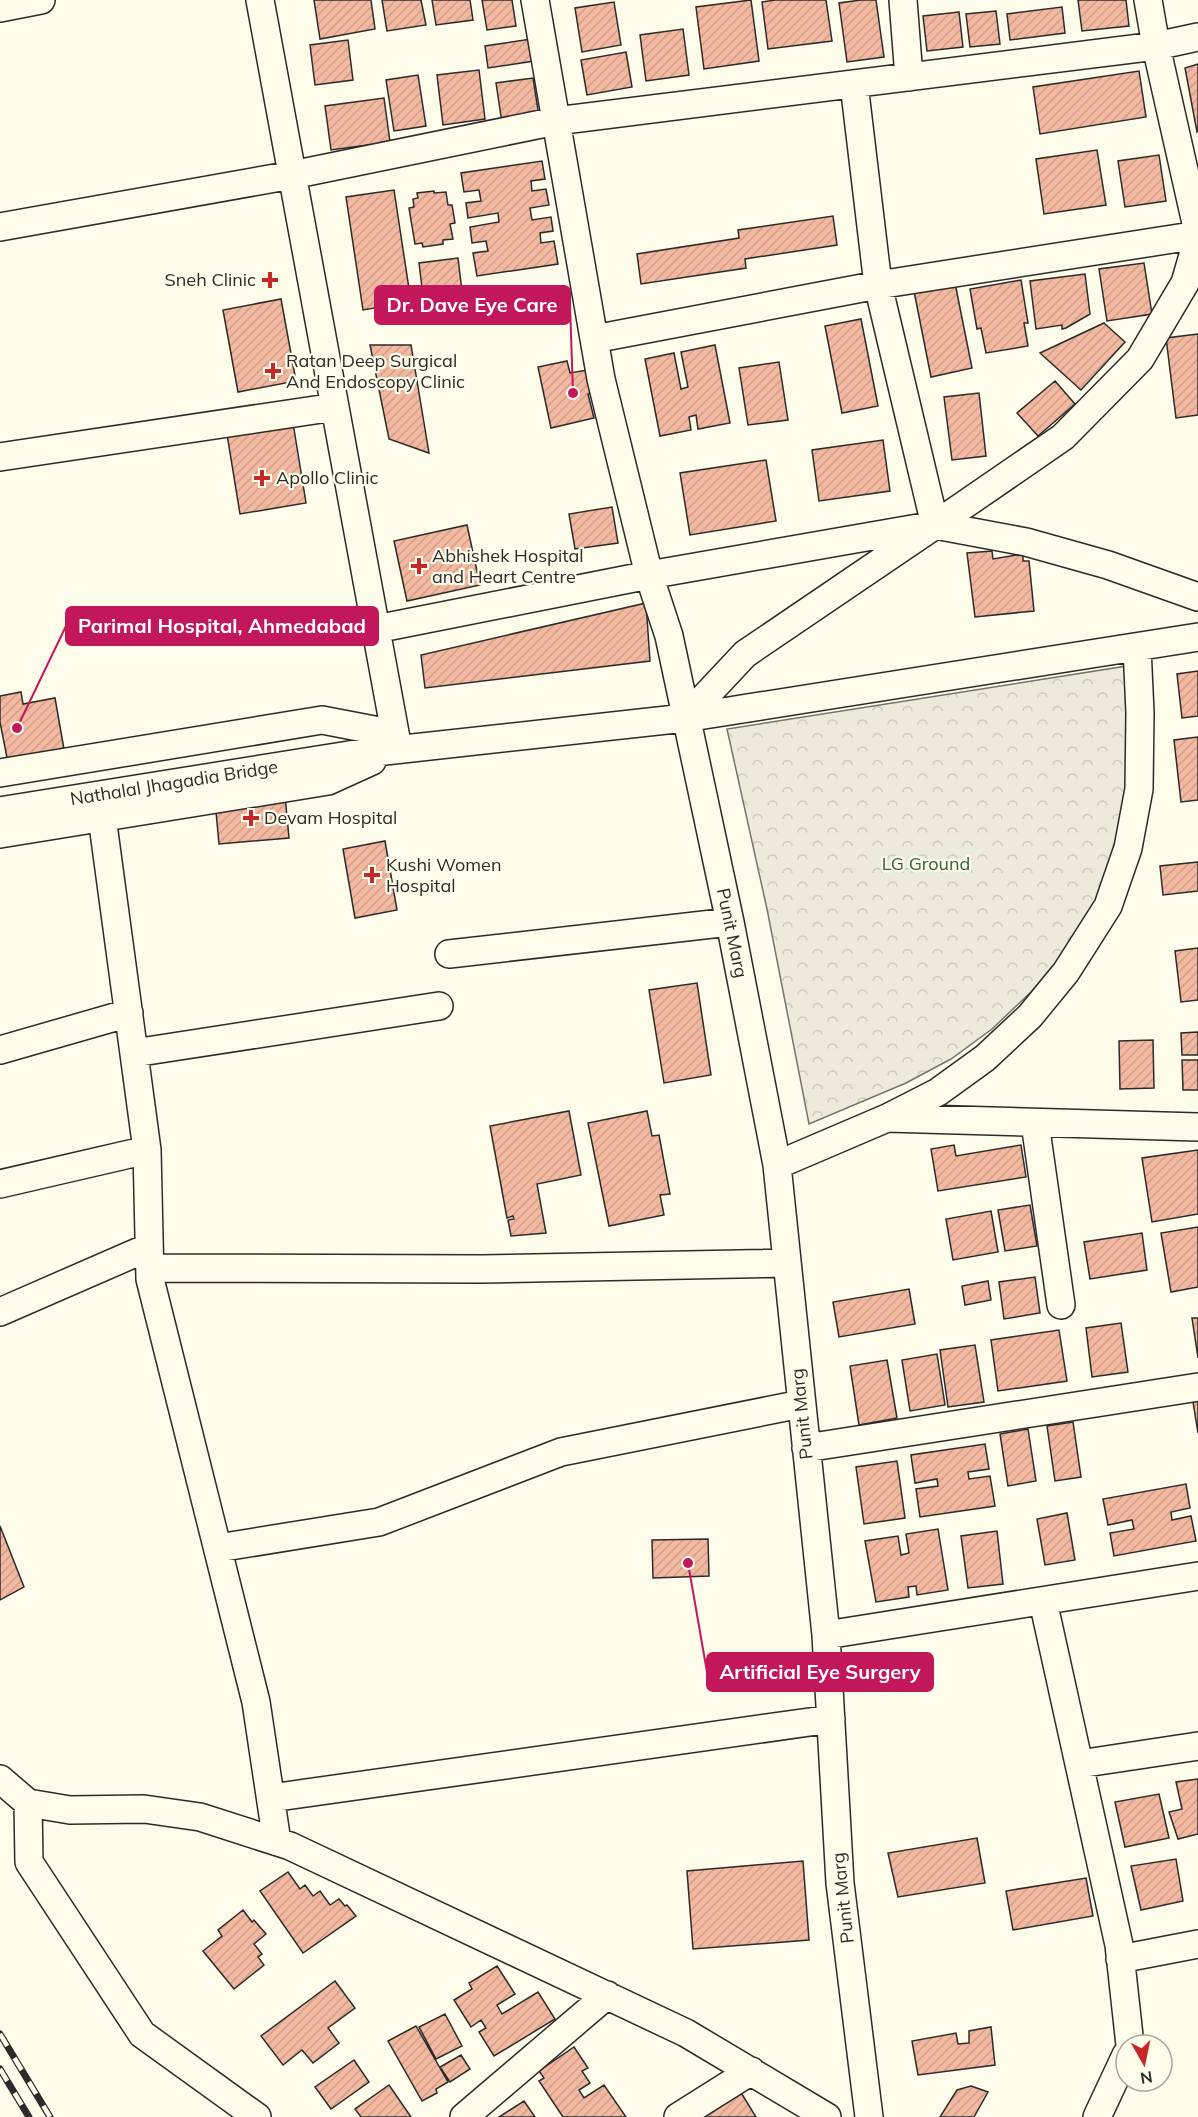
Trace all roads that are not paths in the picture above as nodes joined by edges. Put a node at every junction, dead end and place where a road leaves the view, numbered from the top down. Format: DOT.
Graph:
graph roads {
  1 [pos="41,0"];
  2 [pos="260,0"];
  3 [pos="535,0"];
  4 [pos="903,0"];
  5 [pos="1148,0"];
  6 [pos="0,8"];
  7 [pos="1198,37"];
  8 [pos="1156,46"];
  9 [pos="909,77"];
  10 [pos="854,84"];
  11 [pos="556,121"];
  12 [pos="1189,154"];
  13 [pos="292,176"];
  14 [pos="0,227"];
  15 [pos="1198,235"];
  16 [pos="878,285"];
  17 [pos="594,339"];
  18 [pos="335,407"];
  19 [pos="0,457"];
  20 [pos="935,525"];
  21 [pos="649,574"];
  22 [pos="1198,597"];
  23 [pos="376,629"];
  24 [pos="1198,637"];
  25 [pos="1137,647"];
  26 [pos="685,718"];
  27 [pos="396,741"];
  28 [pos="347,747"];
  29 [pos="0,773"];
  30 [pos="0,795"];
  31 [pos="0,811"];
  32 [pos="102,817"];
  33 [pos="0,834"];
  34 [pos="730,922"];
  35 [pos="449,954"];
  36 [pos="439,1006"];
  37 [pos="129,1013"];
  38 [pos="0,1050"];
  39 [pos="134,1053"];
  40 [pos="887,1118"];
  41 [pos="1035,1123"];
  42 [pos="1198,1127"];
  43 [pos="147,1150"];
  44 [pos="777,1165"];
  45 [pos="0,1184"];
  46 [pos="149,1258"];
  47 [pos="787,1263"];
  48 [pos="1060,1305"];
  49 [pos="0,1312"];
  50 [pos="1198,1387"];
  51 [pos="801,1404"];
  52 [pos="806,1448"];
  53 [pos="218,1548"];
  54 [pos="1198,1576"];
  55 [pos="1043,1601"];
  56 [pos="826,1635"];
  57 [pos="831,1719"];
  58 [pos="1198,1746"];
  59 [pos="1079,1764"];
  60 [pos="0,1779"];
  61 [pos="271,1798"];
  62 [pos="28,1803"];
  63 [pos="277,1842"];
  64 [pos="1198,1944"];
  65 [pos="1120,1959"];
  66 [pos="607,1995"];
  67 [pos="1129,2033"];
  68 [pos="751,2072"];
  69 [pos="1114,2081"];
  70 [pos="257,2117"];
  71 [pos="464,2117"];
  72 [pos="678,2117"];
  73 [pos="827,2117"];
  74 [pos="869,2117"];
  75 [pos="1097,2117"];
  1 -- 6 [label="street"];
  2 -- 13 [label="street"];
  3 -- 11 [label="street, Punit Marg"];
  4 -- 9 [label="street"];
  5 -- 8 [label="street"];
  7 -- 8 [label="street"];
  8 -- 9 [label="street"];
  8 -- 12 [label="street"];
  9 -- 10 [label="street"];
  10 -- 11 [label="street"];
  10 -- 16 [label="street"];
  11 -- 13 [label="street"];
  11 -- 17 [label="street, Punit Marg"];
  12 -- 15 [label="street"];
  13 -- 14 [label="street"];
  13 -- 18 [label="street"];
  15 -- 16 [label="street"];
  15 -- 20 [label="street"];
  16 -- 17 [label="street"];
  16 -- 20 [label="street"];
  17 -- 21 [label="street, Punit Marg"];
  18 -- 19 [label="street"];
  18 -- 23 [label="street"];
  20 -- 21 [label="street"];
  20 -- 22 [label="street"];
  20 -- 26 [label="street"];
  21 -- 23 [label="street"];
  21 -- 26 [label="street, Punit Marg"];
  23 -- 27 [label="street"];
  24 -- 25 [label="street"];
  25 -- 26 [label="street"];
  25 -- 40 [label="street"];
  26 -- 27 [label="street"];
  26 -- 34 [label="street, Punit Marg"];
  27 -- 28 [label="street"];
  27 -- 29 [label="street"];
  27 -- 32 [label="street"];
  28 -- 30 [label="street, Nathalal Jhagadia Bridge"];
  28 -- 31 [label="street, Nathalal Jhagadia Bridge"];
  32 -- 33 [label="street"];
  32 -- 37 [label="street"];
  34 -- 35 [label="street"];
  34 -- 44 [label="street, Punit Marg"];
  36 -- 39 [label="street"];
  37 -- 38 [label="street"];
  37 -- 39 [label="street"];
  39 -- 43 [label="street"];
  40 -- 41 [label="street"];
  40 -- 44 [label="street"];
  41 -- 42 [label="street"];
  41 -- 48 [label="street"];
  43 -- 45 [label="street"];
  43 -- 46 [label="street"];
  44 -- 47 [label="street, Punit Marg"];
  46 -- 47 [label="street"];
  46 -- 49 [label="street"];
  46 -- 53 [label="street"];
  47 -- 51 [label="street, Punit Marg"];
  50 -- 52 [label="street"];
  51 -- 52 [label="street, Punit Marg"];
  51 -- 53 [label="street"];
  52 -- 56 [label="street, Punit Marg"];
  53 -- 61 [label="street"];
  54 -- 55 [label="street"];
  55 -- 56 [label="street"];
  55 -- 59 [label="street"];
  56 -- 57 [label="street, Punit Marg"];
  57 -- 61 [label="street"];
  57 -- 74 [label="street, Punit Marg"];
  58 -- 59 [label="street"];
  59 -- 65 [label="street"];
  60 -- 62 [label="street"];
  61 -- 63 [label="street"];
  62 -- 63 [label="street"];
  62 -- 70 [label="street"];
  63 -- 66 [label="street"];
  64 -- 65 [label="street"];
  65 -- 67 [label="street"];
  66 -- 68 [label="street"];
  66 -- 71 [label="street"];
  68 -- 72 [label="street"];
  68 -- 73 [label="street"];
  69 -- 75 [label="street"];
}
